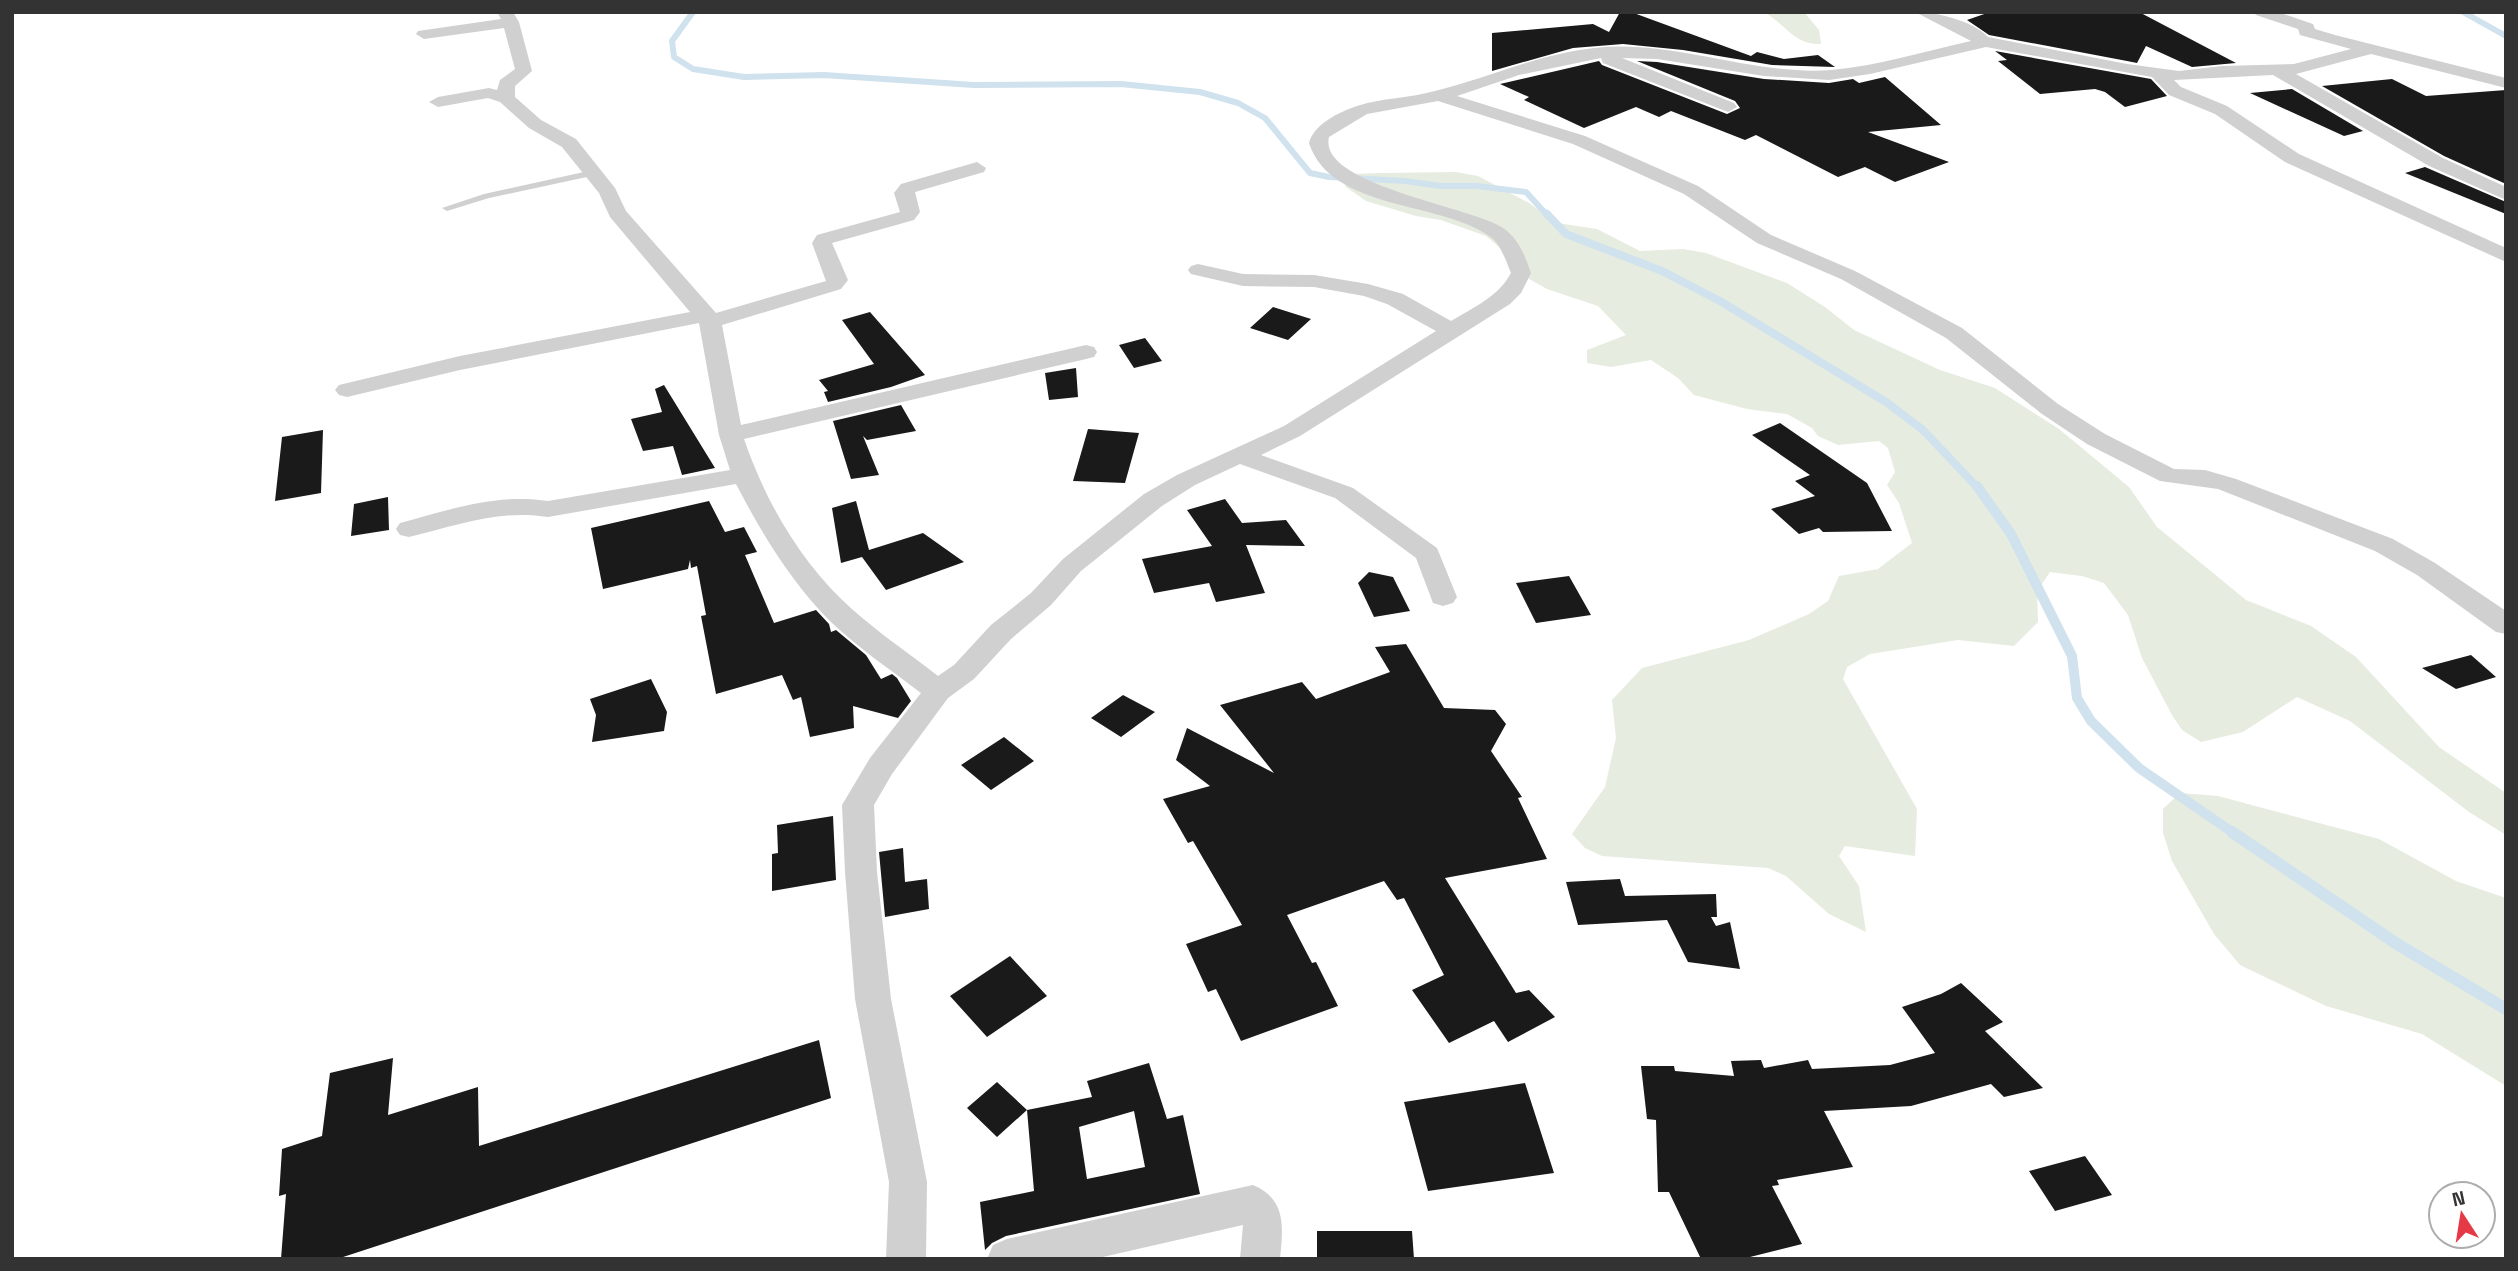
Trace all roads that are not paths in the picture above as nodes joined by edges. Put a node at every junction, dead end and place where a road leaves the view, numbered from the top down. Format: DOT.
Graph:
graph roads {
  1 [pos="1962,12"];
  2 [pos="2262,12"];
  3 [pos="1930,15"];
  4 [pos="508,17"];
  5 [pos="424,34"];
  6 [pos="1978,43"];
  7 [pos="2368,50"];
  8 [pos="1594,53"];
  9 [pos="2277,69"];
  10 [pos="2158,74"];
  11 [pos="2506,83"];
  12 [pos="1439,96"];
  13 [pos="506,98"];
  14 [pos="438,102"];
  15 [pos="1728,107"];
  16 [pos="977,168"];
  17 [pos="593,173"];
  18 [pos="2506,194"];
  19 [pos="447,208"];
  20 [pos="2506,256"];
  21 [pos="1198,270"];
  22 [pos="708,319"];
  23 [pos="1451,330"];
  24 [pos="1086,352"];
  25 [pos="347,390"];
  26 [pos="731,435"];
  27 [pos="1241,456"];
  28 [pos="744,475"];
  29 [pos="410,529"];
  30 [pos="1443,597"];
  31 [pos="2506,625"];
  32 [pos="938,691"];
  33 [pos="906,1259"];
  34 [pos="1007,1259"];
  35 [pos="1260,1259"];
  1 -- 3 [label="street"];
  2 -- 7 [label="street"];
  3 -- 6 [label="street"];
  4 -- 5 [label="street"];
  4 -- 13 [label="street"];
  6 -- 8 [label="street"];
  6 -- 10 [label="street"];
  7 -- 9 [label="street"];
  7 -- 11 [label="street"];
  8 -- 12 [label="street"];
  8 -- 15 [label="street"];
  9 -- 10 [label="street"];
  9 -- 18 [label="street"];
  10 -- 20 [label="street"];
  12 -- 23 [label="street"];
  12 -- 31 [label="street"];
  13 -- 14 [label="street"];
  13 -- 17 [label="street"];
  16 -- 22 [label="street"];
  17 -- 19 [label="lane"];
  17 -- 22 [label="street"];
  21 -- 23 [label="street"];
  22 -- 25 [label="street"];
  22 -- 26 [label="street"];
  23 -- 27 [label="street"];
  24 -- 26 [label="street"];
  26 -- 28 [label="street"];
  27 -- 30 [label="street"];
  27 -- 32 [label="street"];
  28 -- 29 [label="street"];
  28 -- 32 [label="street"];
  32 -- 33 [label="street"];
  34 -- 35 [label="street"];
}
